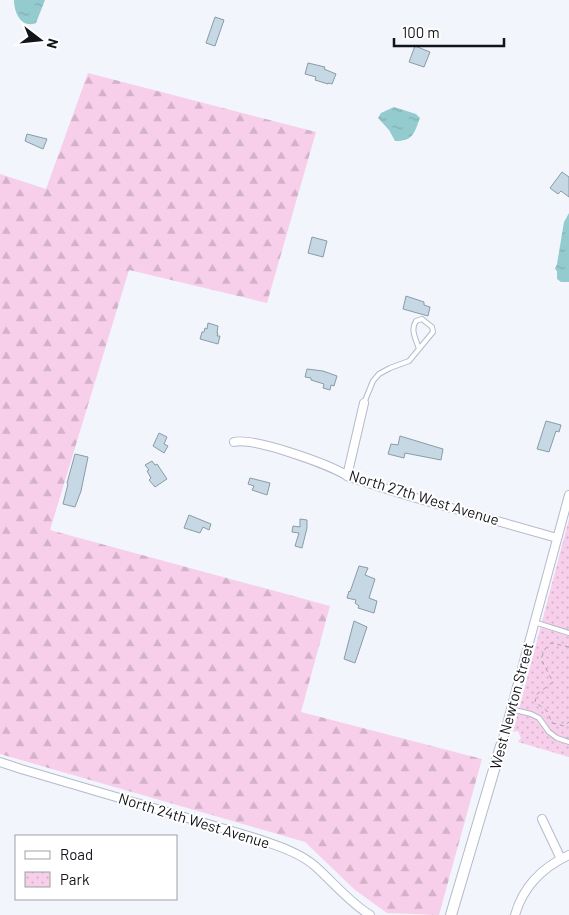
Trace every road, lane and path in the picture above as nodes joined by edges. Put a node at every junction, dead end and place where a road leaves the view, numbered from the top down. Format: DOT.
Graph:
graph roads {
  1 [pos="419,349"];
  2 [pos="364,403"];
  3 [pos="234,442"];
  4 [pos="347,476"];
  5 [pos="569,495"];
  6 [pos="557,538"];
  7 [pos="534,622"];
  8 [pos="569,633"];
  9 [pos="569,647"];
  10 [pos="511,709"];
  11 [pos="569,722"];
  12 [pos="569,742"];
  13 [pos="501,746"];
  14 [pos="0,762"];
  15 [pos="542,819"];
  16 [pos="569,855"];
  17 [pos="561,859"];
  18 [pos="370,915"];
  19 [pos="451,915"];
  20 [pos="515,915"];
  1 -- 1 [label="lane"];
  1 -- 2 [label="lane"];
  2 -- 4 [label="street"];
  3 -- 4 [label="street, North 27th West Avenue"];
  4 -- 6 [label="street, North 27th West Avenue"];
  5 -- 6 [label="street, West Newton Street"];
  6 -- 7 [label="street, West Newton Street"];
  7 -- 8 [label="lane"];
  7 -- 10 [label="street, West Newton Street"];
  9 -- 11 [label="path"];
  10 -- 12 [label="lane"];
  10 -- 13 [label="street, West Newton Street"];
  13 -- 19 [label="street, West Newton Street"];
  14 -- 18 [label="street, North 24th West Avenue"];
  15 -- 17 [label="street"];
  16 -- 17 [label="street"];
  17 -- 20 [label="street"];
}
